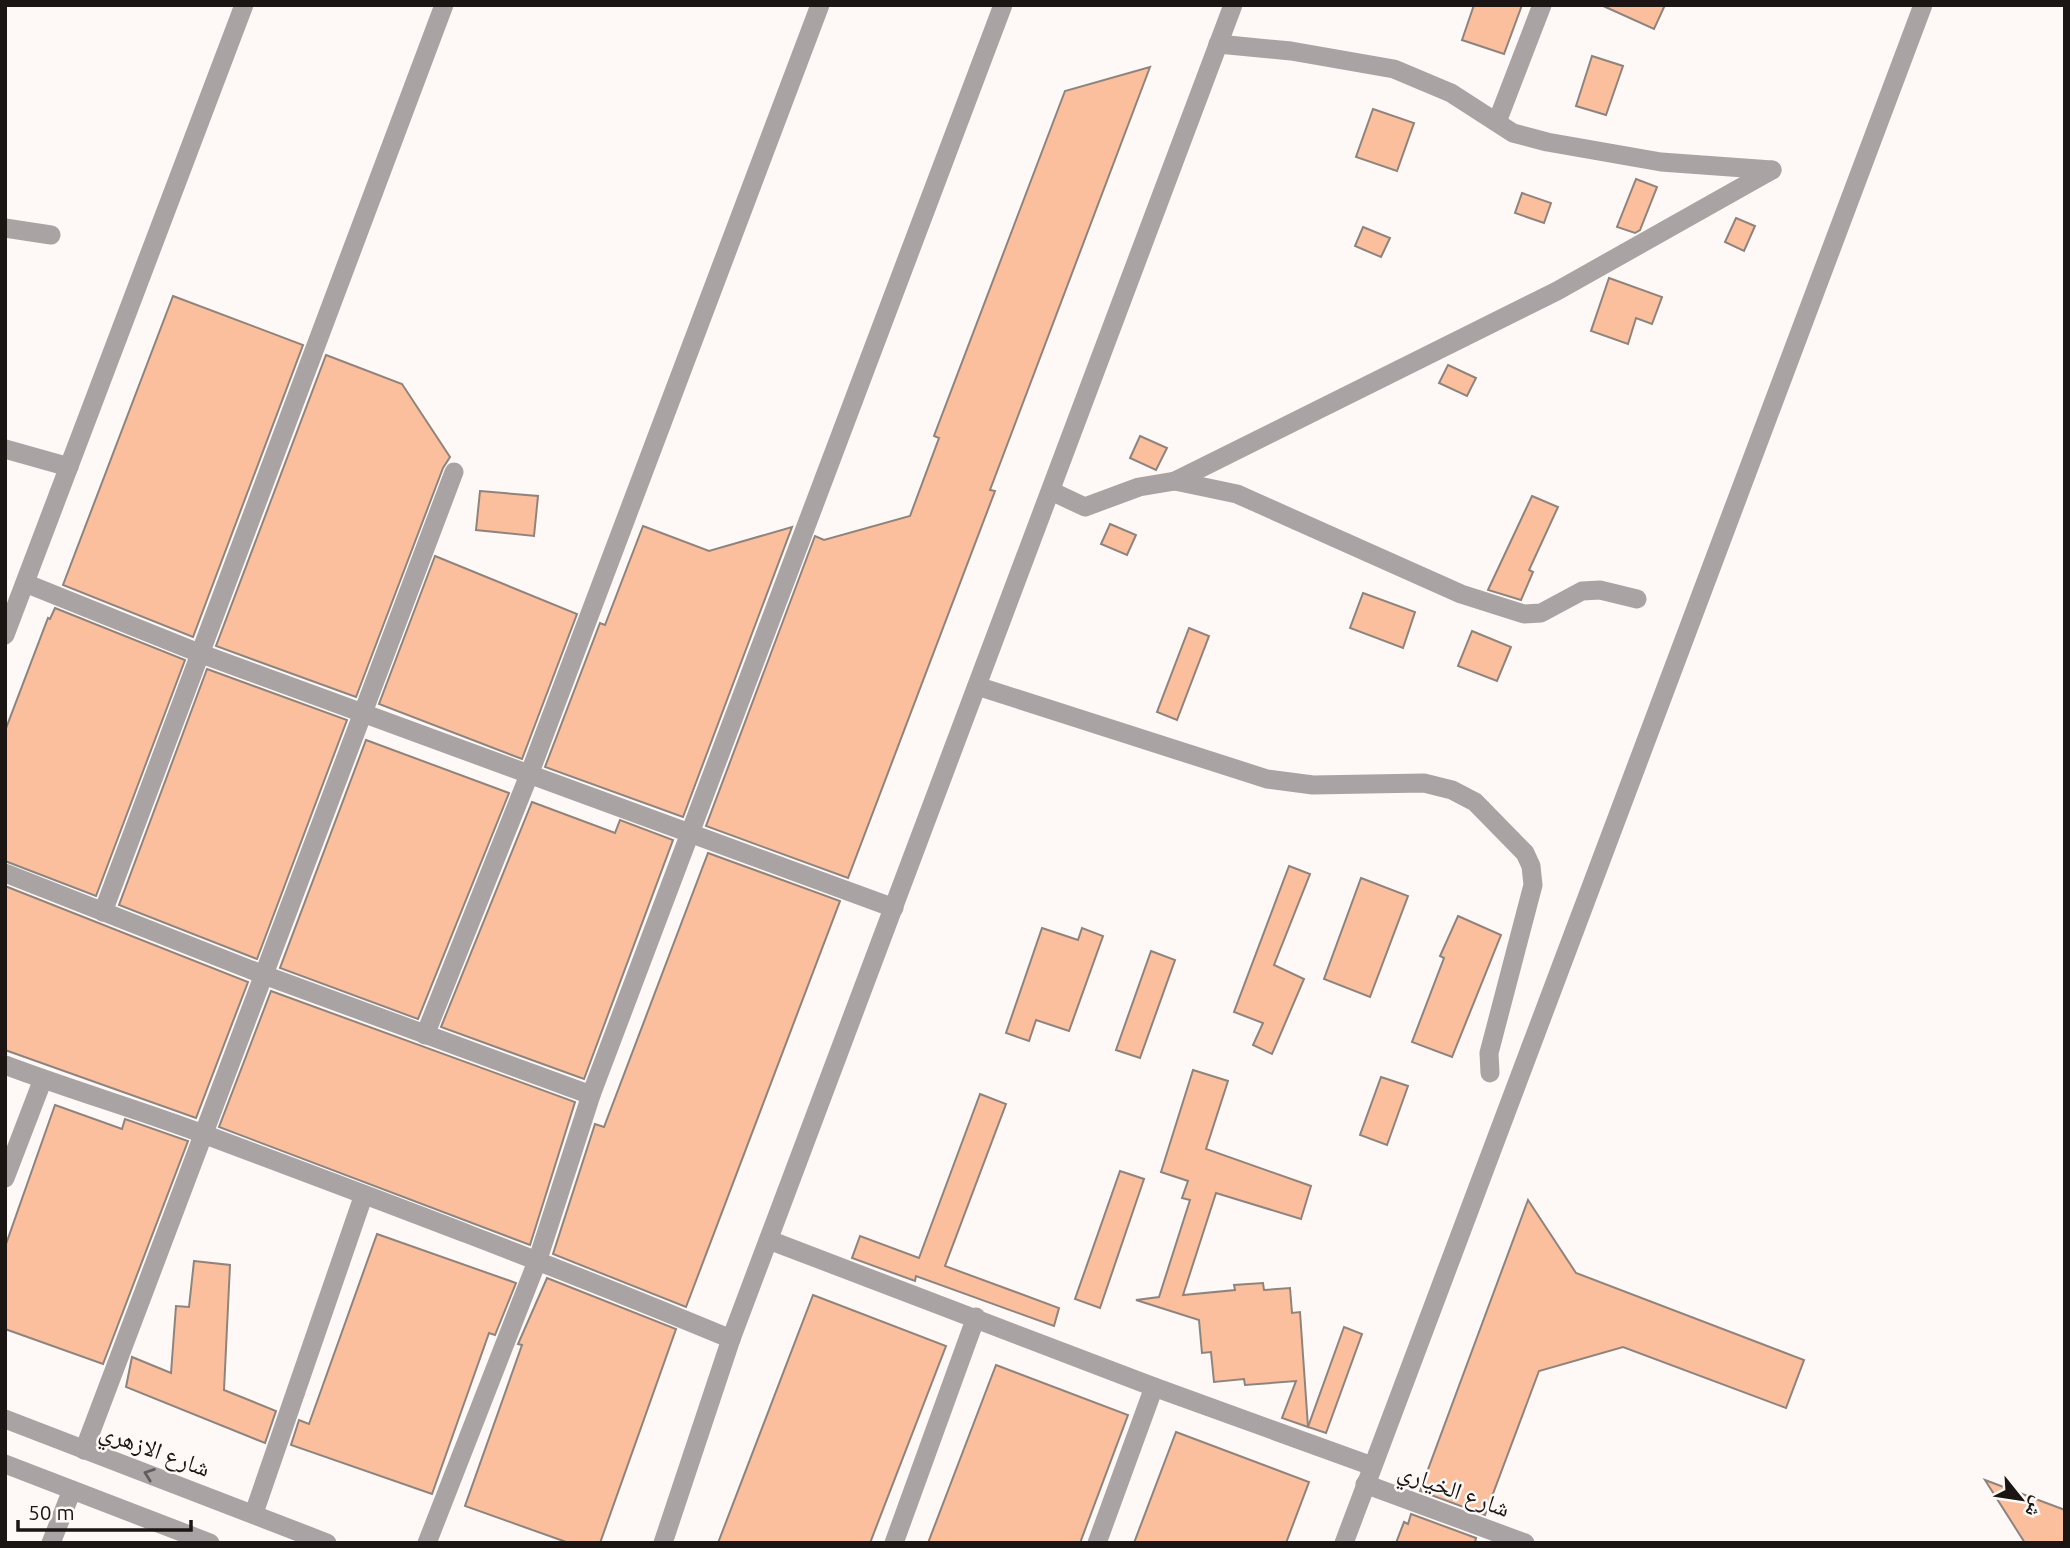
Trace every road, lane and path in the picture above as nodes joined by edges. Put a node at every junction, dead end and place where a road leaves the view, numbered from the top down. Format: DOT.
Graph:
graph roads {
  1 [pos="244,5"];
  2 [pos="443,5"];
  3 [pos="820,5"];
  4 [pos="1003,5"];
  5 [pos="1233,5"];
  6 [pos="1542,5"];
  7 [pos="1923,5"];
  8 [pos="1218,44"];
  9 [pos="1497,122"];
  10 [pos="5,228"];
  11 [pos="51,235"];
  12 [pos="5,449"];
  13 [pos="69,467"];
  14 [pos="454,472"];
  15 [pos="1175,481"];
  16 [pos="1051,491"];
  17 [pos="25,583"];
  18 [pos="1637,599"];
  19 [pos="5,635"];
  20 [pos="198,653"];
  21 [pos="977,686"];
  22 [pos="363,714"];
  23 [pos="529,775"];
  24 [pos="691,833"];
  25 [pos="5,873"];
  26 [pos="894,908"];
  27 [pos="103,912"];
  28 [pos="264,975"];
  29 [pos="425,1035"];
  30 [pos="5,1065"];
  31 [pos="1490,1073"];
  32 [pos="43,1079"];
  33 [pos="591,1095"];
  34 [pos="204,1134"];
  35 [pos="5,1178"];
  36 [pos="363,1197"];
  37 [pos="769,1240"];
  38 [pos="538,1259"];
  39 [pos="976,1317"];
  40 [pos="731,1339"];
  41 [pos="1154,1387"];
  42 [pos="5,1419"];
  43 [pos="85,1450"];
  44 [pos="5,1464"];
  45 [pos="1369,1475"];
  46 [pos="72,1490"];
  47 [pos="254,1513"];
  48 [pos="51,1543"];
  49 [pos="210,1543"];
  50 [pos="327,1543"];
  51 [pos="427,1543"];
  52 [pos="663,1543"];
  53 [pos="894,1543"];
  54 [pos="1097,1543"];
  55 [pos="1344,1543"];
  56 [pos="1525,1543"];
  1 -- 13 [label="street"];
  2 -- 20 [label="street"];
  3 -- 23 [label="street"];
  4 -- 24 [label="street"];
  5 -- 8 [label="street"];
  6 -- 9 [label="street"];
  7 -- 45 [label="street"];
  8 -- 9 [label="street"];
  8 -- 16 [label="street"];
  9 -- 15 [label="street"];
  10 -- 11 [label="street"];
  12 -- 13 [label="street"];
  13 -- 17 [label="street"];
  14 -- 22 [label="street"];
  15 -- 16 [label="street"];
  15 -- 18 [label="street"];
  16 -- 21 [label="street"];
  17 -- 19 [label="street"];
  17 -- 20 [label="street"];
  20 -- 22 [label="street"];
  20 -- 27 [label="street"];
  21 -- 26 [label="street"];
  21 -- 31 [label="street"];
  22 -- 23 [label="street"];
  22 -- 28 [label="street"];
  23 -- 24 [label="street"];
  23 -- 29 [label="street"];
  24 -- 26 [label="street"];
  24 -- 33 [label="street"];
  25 -- 27 [label="street"];
  26 -- 37 [label="street"];
  27 -- 28 [label="street"];
  28 -- 29 [label="street"];
  28 -- 34 [label="street"];
  29 -- 33 [label="street"];
  30 -- 32 [label="street"];
  32 -- 34 [label="street"];
  32 -- 35 [label="street"];
  33 -- 38 [label="street"];
  34 -- 36 [label="street"];
  34 -- 43 [label="street"];
  36 -- 38 [label="street"];
  36 -- 47 [label="street"];
  37 -- 39 [label="street, شارع الخياري"];
  37 -- 40 [label="street"];
  38 -- 40 [label="street"];
  38 -- 51 [label="street"];
  39 -- 41 [label="street, شارع الخياري"];
  39 -- 53 [label="street"];
  40 -- 52 [label="street"];
  41 -- 45 [label="street, شارع الخياري"];
  41 -- 54 [label="street"];
  42 -- 43 [label="street, شارع الازهري"];
  47 -- 43 [label="street, شارع الازهري, one-way"];
  44 -- 46 [label="street"];
  45 -- 55 [label="street"];
  45 -- 56 [label="street, شارع الخياري"];
  46 -- 48 [label="street"];
  46 -- 49 [label="street"];
  47 -- 50 [label="street, شارع الازهري"];
}
